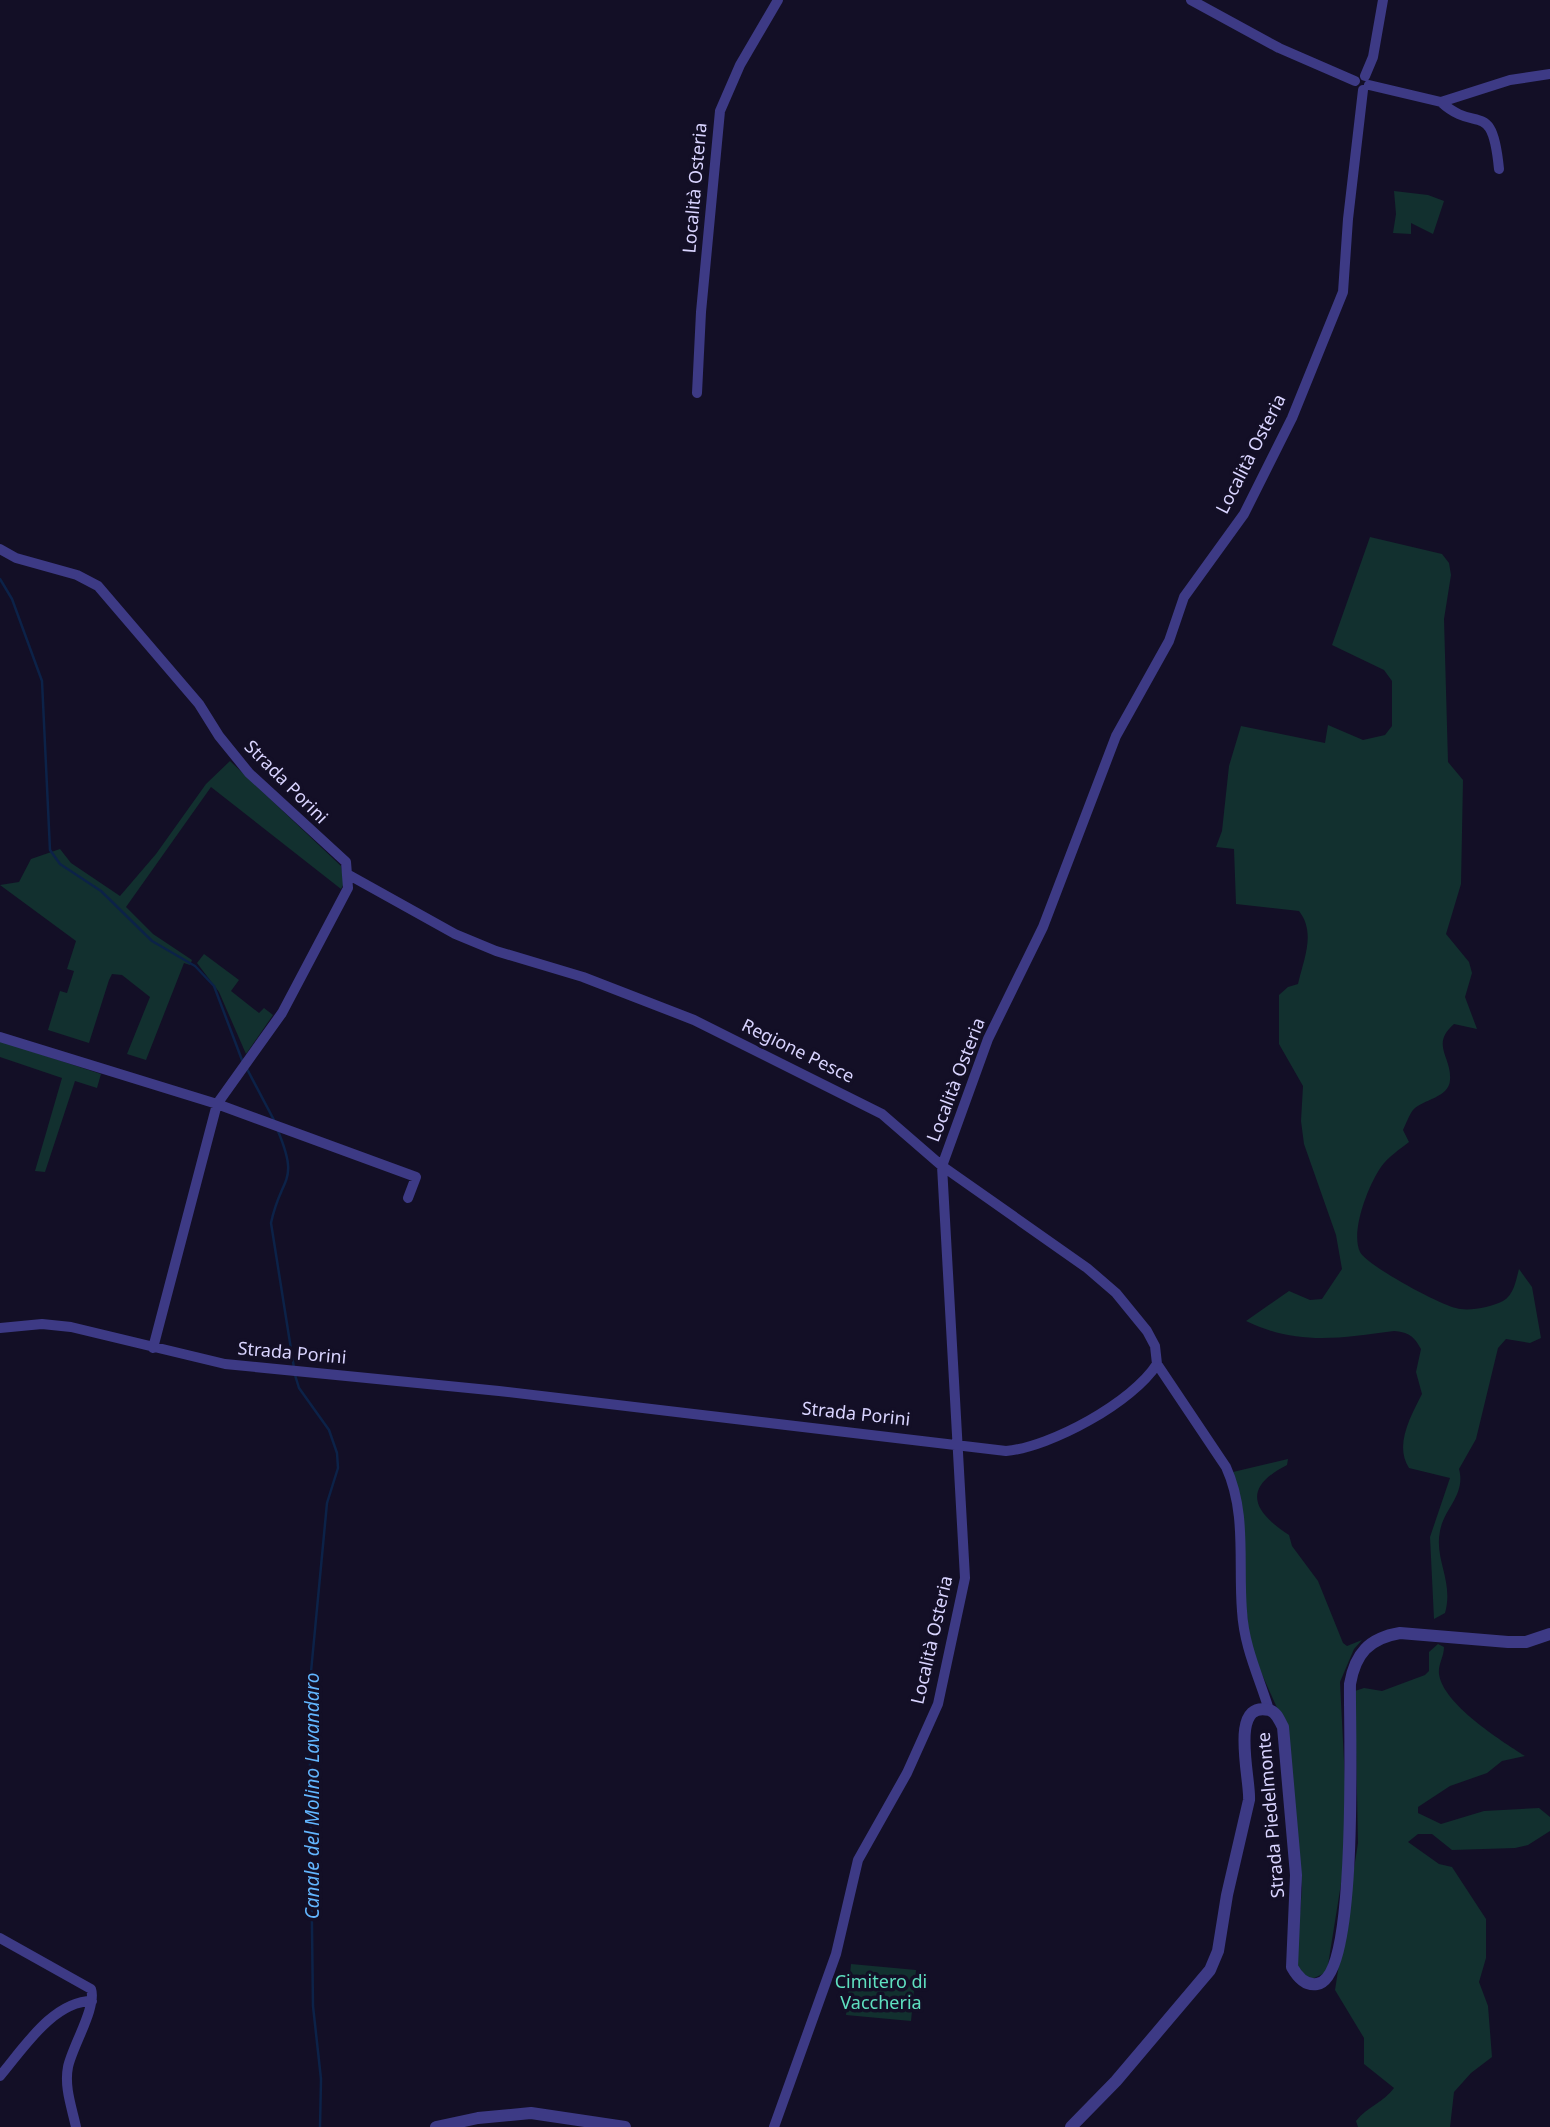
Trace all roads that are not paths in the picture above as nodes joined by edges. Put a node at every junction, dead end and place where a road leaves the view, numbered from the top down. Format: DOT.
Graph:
graph roads {
  1 [pos="778,0"];
  2 [pos="1191,0"];
  3 [pos="1383,0"];
  4 [pos="1550,74"];
  5 [pos="1363,83"];
  6 [pos="1441,102"];
  7 [pos="1499,169"];
  8 [pos="697,393"];
  9 [pos="0,549"];
  10 [pos="349,875"];
  11 [pos="0,1037"];
  12 [pos="218,1104"];
  13 [pos="942,1166"];
  14 [pos="408,1198"];
  15 [pos="0,1328"];
  16 [pos="153,1348"];
  17 [pos="1157,1364"];
  18 [pos="958,1444"];
  19 [pos="1550,1634"];
  20 [pos="1269,1710"];
  21 [pos="0,1938"];
  22 [pos="92,2001"];
  23 [pos="0,2076"];
  24 [pos="76,2127"];
  25 [pos="436,2127"];
  26 [pos="625,2127"];
  27 [pos="774,2127"];
  28 [pos="1071,2127"];
  1 -- 8 [label="street, Località Osteria"];
  2 -- 5 [label="street"];
  3 -- 5 [label="street, Località Osteria"];
  4 -- 6 [label="street"];
  5 -- 6 [label="street"];
  5 -- 13 [label="street, Località Osteria"];
  6 -- 7 [label="street"];
  9 -- 10 [label="street, Strada Porini"];
  10 -- 12 [label="street"];
  10 -- 13 [label="street, Regione Pesce"];
  11 -- 12 [label="street"];
  12 -- 14 [label="street"];
  12 -- 16 [label="street"];
  13 -- 17 [label="street, Regione Pesce"];
  13 -- 18 [label="street, Località Osteria"];
  15 -- 16 [label="street, Strada Porini"];
  16 -- 18 [label="street, Strada Porini"];
  17 -- 18 [label="street, Strada Porini"];
  17 -- 20 [label="street"];
  18 -- 27 [label="street, Località Osteria"];
  19 -- 20 [label="street, Strada Piedelmonte"];
  20 -- 28 [label="street, Strada Piedelmonte"];
  21 -- 22 [label="street"];
  22 -- 23 [label="street"];
  22 -- 24 [label="street"];
  25 -- 26 [label="street"];
}
